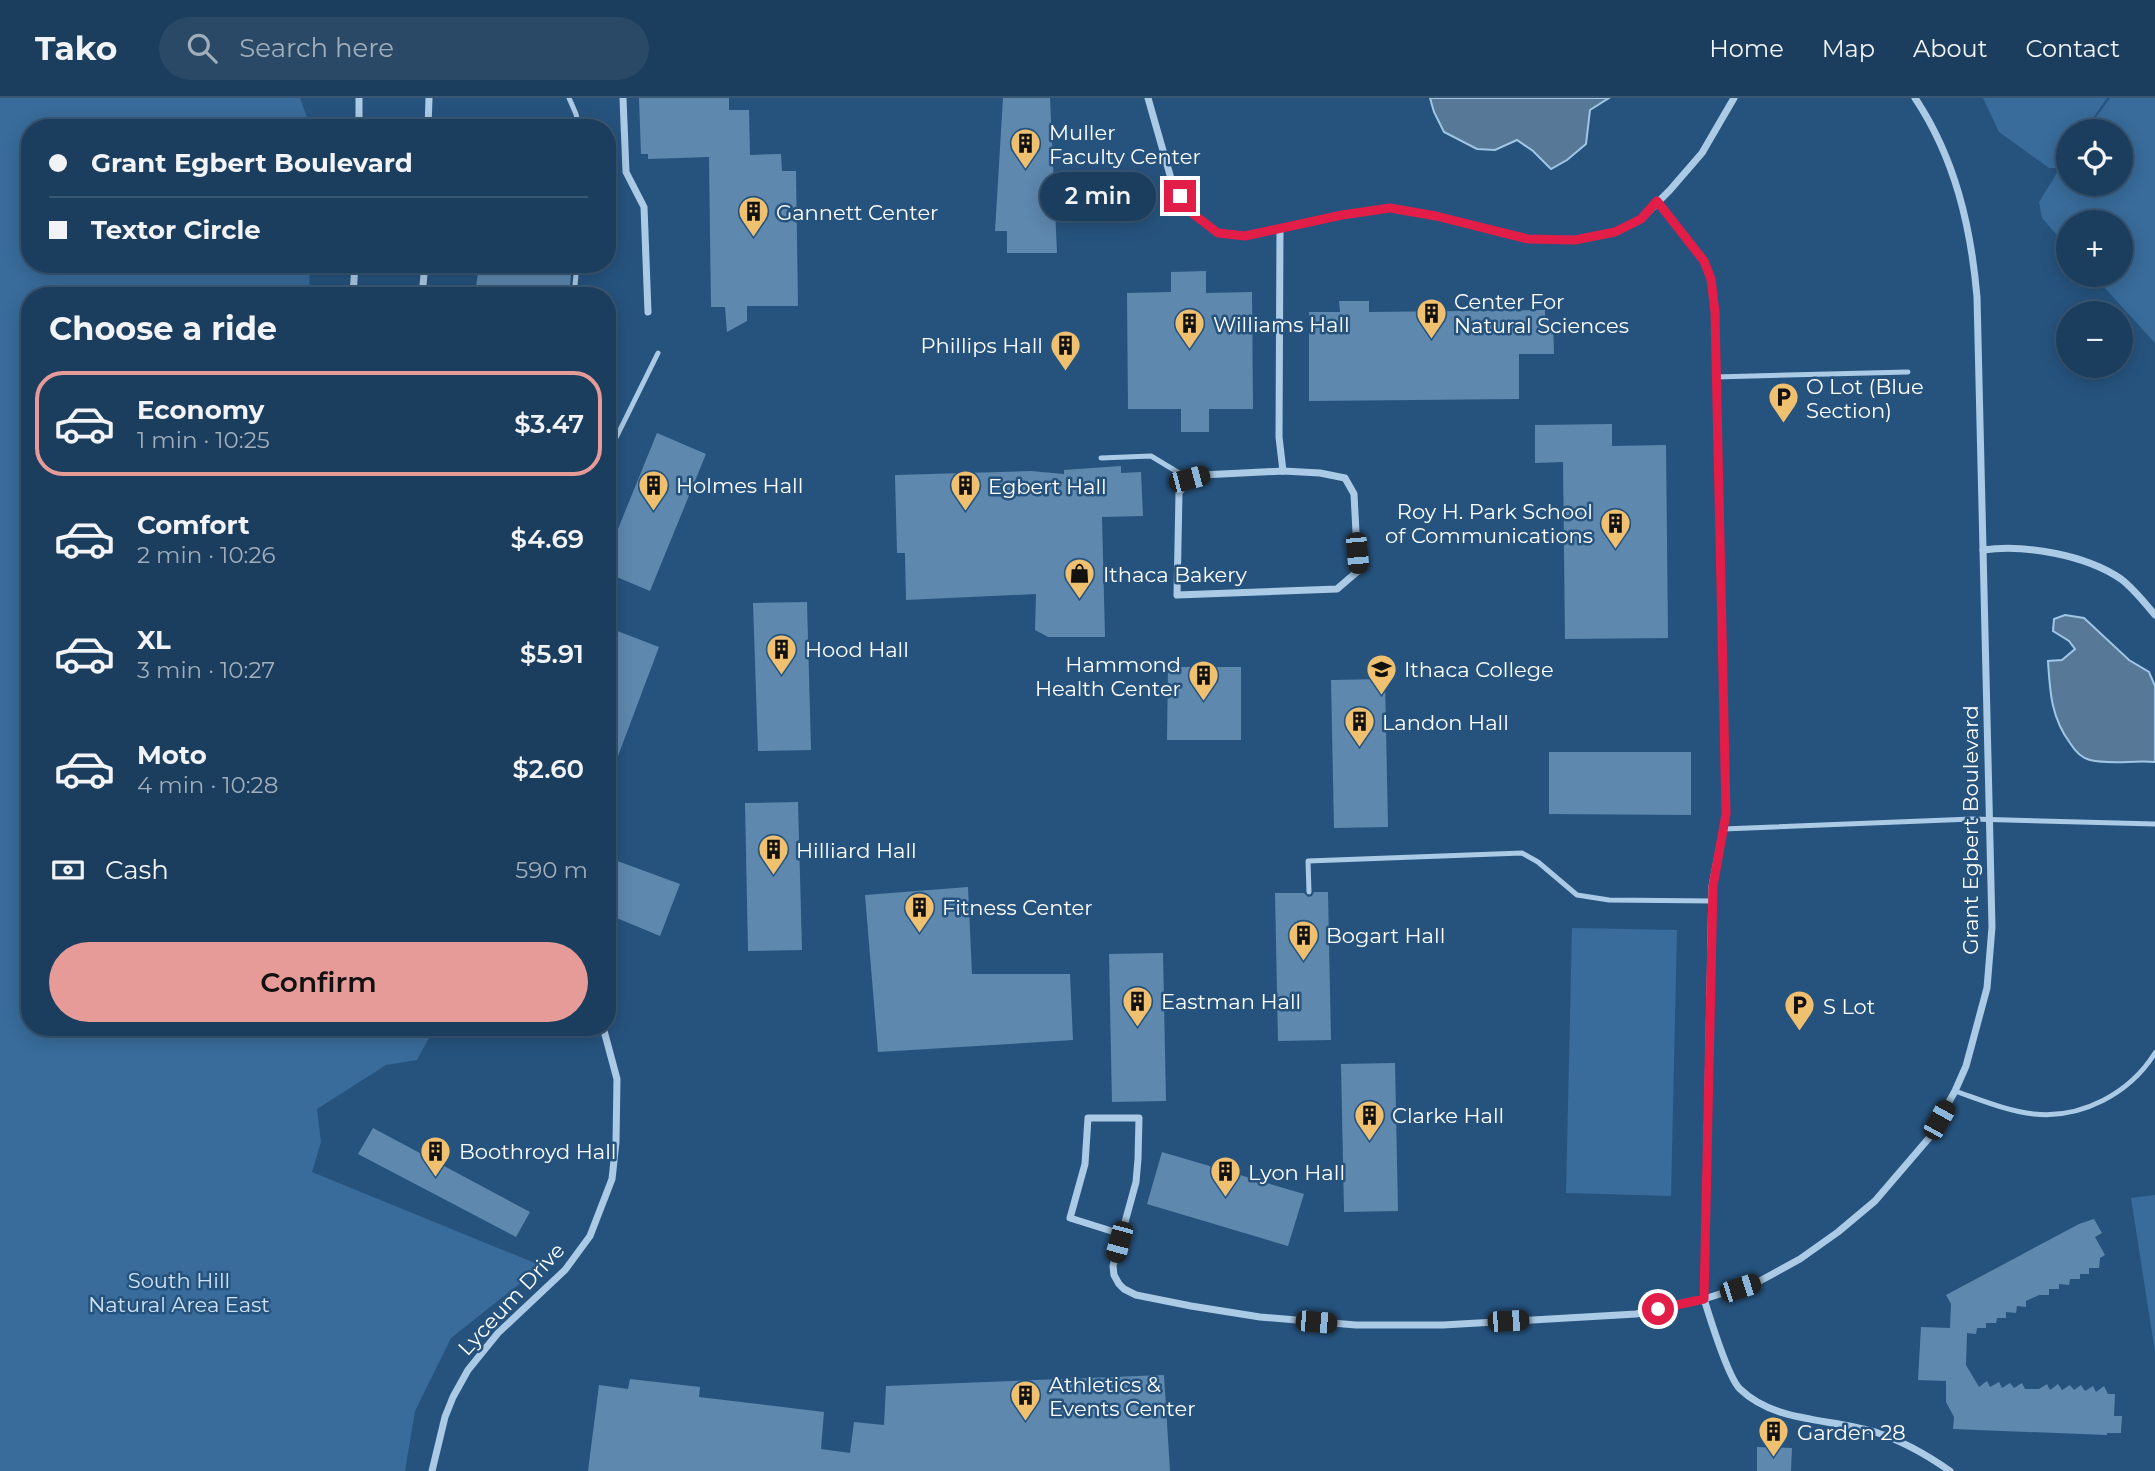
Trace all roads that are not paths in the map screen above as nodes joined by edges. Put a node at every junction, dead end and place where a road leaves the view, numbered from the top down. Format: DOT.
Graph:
graph roads {
  1 [pos="359,98"];
  2 [pos="429,98"];
  3 [pos="569,98"];
  4 [pos="623,98"];
  5 [pos="1148,98"];
  6 [pos="1734,98"];
  7 [pos="1915,98"];
  8 [pos="359,119"];
  9 [pos="428,119"];
  10 [pos="577,119"];
  11 [pos="1657,201"];
  12 [pos="1280,228"];
  13 [pos="648,312"];
  14 [pos="658,353"];
  15 [pos="1908,372"];
  16 [pos="1715,377"];
  17 [pos="616,438"];
  18 [pos="1101,458"];
  19 [pos="1283,471"];
  20 [pos="1189,479"];
  21 [pos="1983,550"];
  22 [pos="2155,615"];
  23 [pos="1990,819"];
  24 [pos="2155,824"];
  25 [pos="1723,829"];
  26 [pos="1309,892"];
  27 [pos="1712,901"];
  28 [pos="605,1036"];
  29 [pos="2155,1053"];
  30 [pos="1955,1091"];
  31 [pos="1121,1234"];
  32 [pos="1704,1299"];
  33 [pos="432,1471"];
  34 [pos="1950,1471"];
  1 -- 8 [label="street"];
  2 -- 9 [label="street"];
  3 -- 10 [label="lane"];
  4 -- 13 [label="street"];
  5 -- 12 [label="street"];
  6 -- 11 [label="street"];
  7 -- 21 [label="street, Grant Egbert Boulevard"];
  11 -- 12 [label="street"];
  11 -- 16 [label="street"];
  12 -- 19 [label="street"];
  14 -- 17 [label="lane"];
  15 -- 16 [label="lane"];
  16 -- 25 [label="street"];
  18 -- 20 [label="lane"];
  19 -- 20 [label="street"];
  19 -- 20 [label="street"];
  21 -- 22 [label="street"];
  21 -- 23 [label="street, Grant Egbert Boulevard"];
  23 -- 24 [label="lane"];
  23 -- 25 [label="lane"];
  23 -- 30 [label="street, Grant Egbert Boulevard"];
  25 -- 27 [label="street"];
  26 -- 27 [label="lane"];
  27 -- 32 [label="street"];
  28 -- 33 [label="street, Lyceum Drive"];
  29 -- 30 [label="lane"];
  30 -- 32 [label="street, Grant Egbert Boulevard"];
  31 -- 31 [label="street, Grant Egbert Boulevard"];
  31 -- 32 [label="street, Grant Egbert Boulevard"];
  32 -- 34 [label="street"];
}
